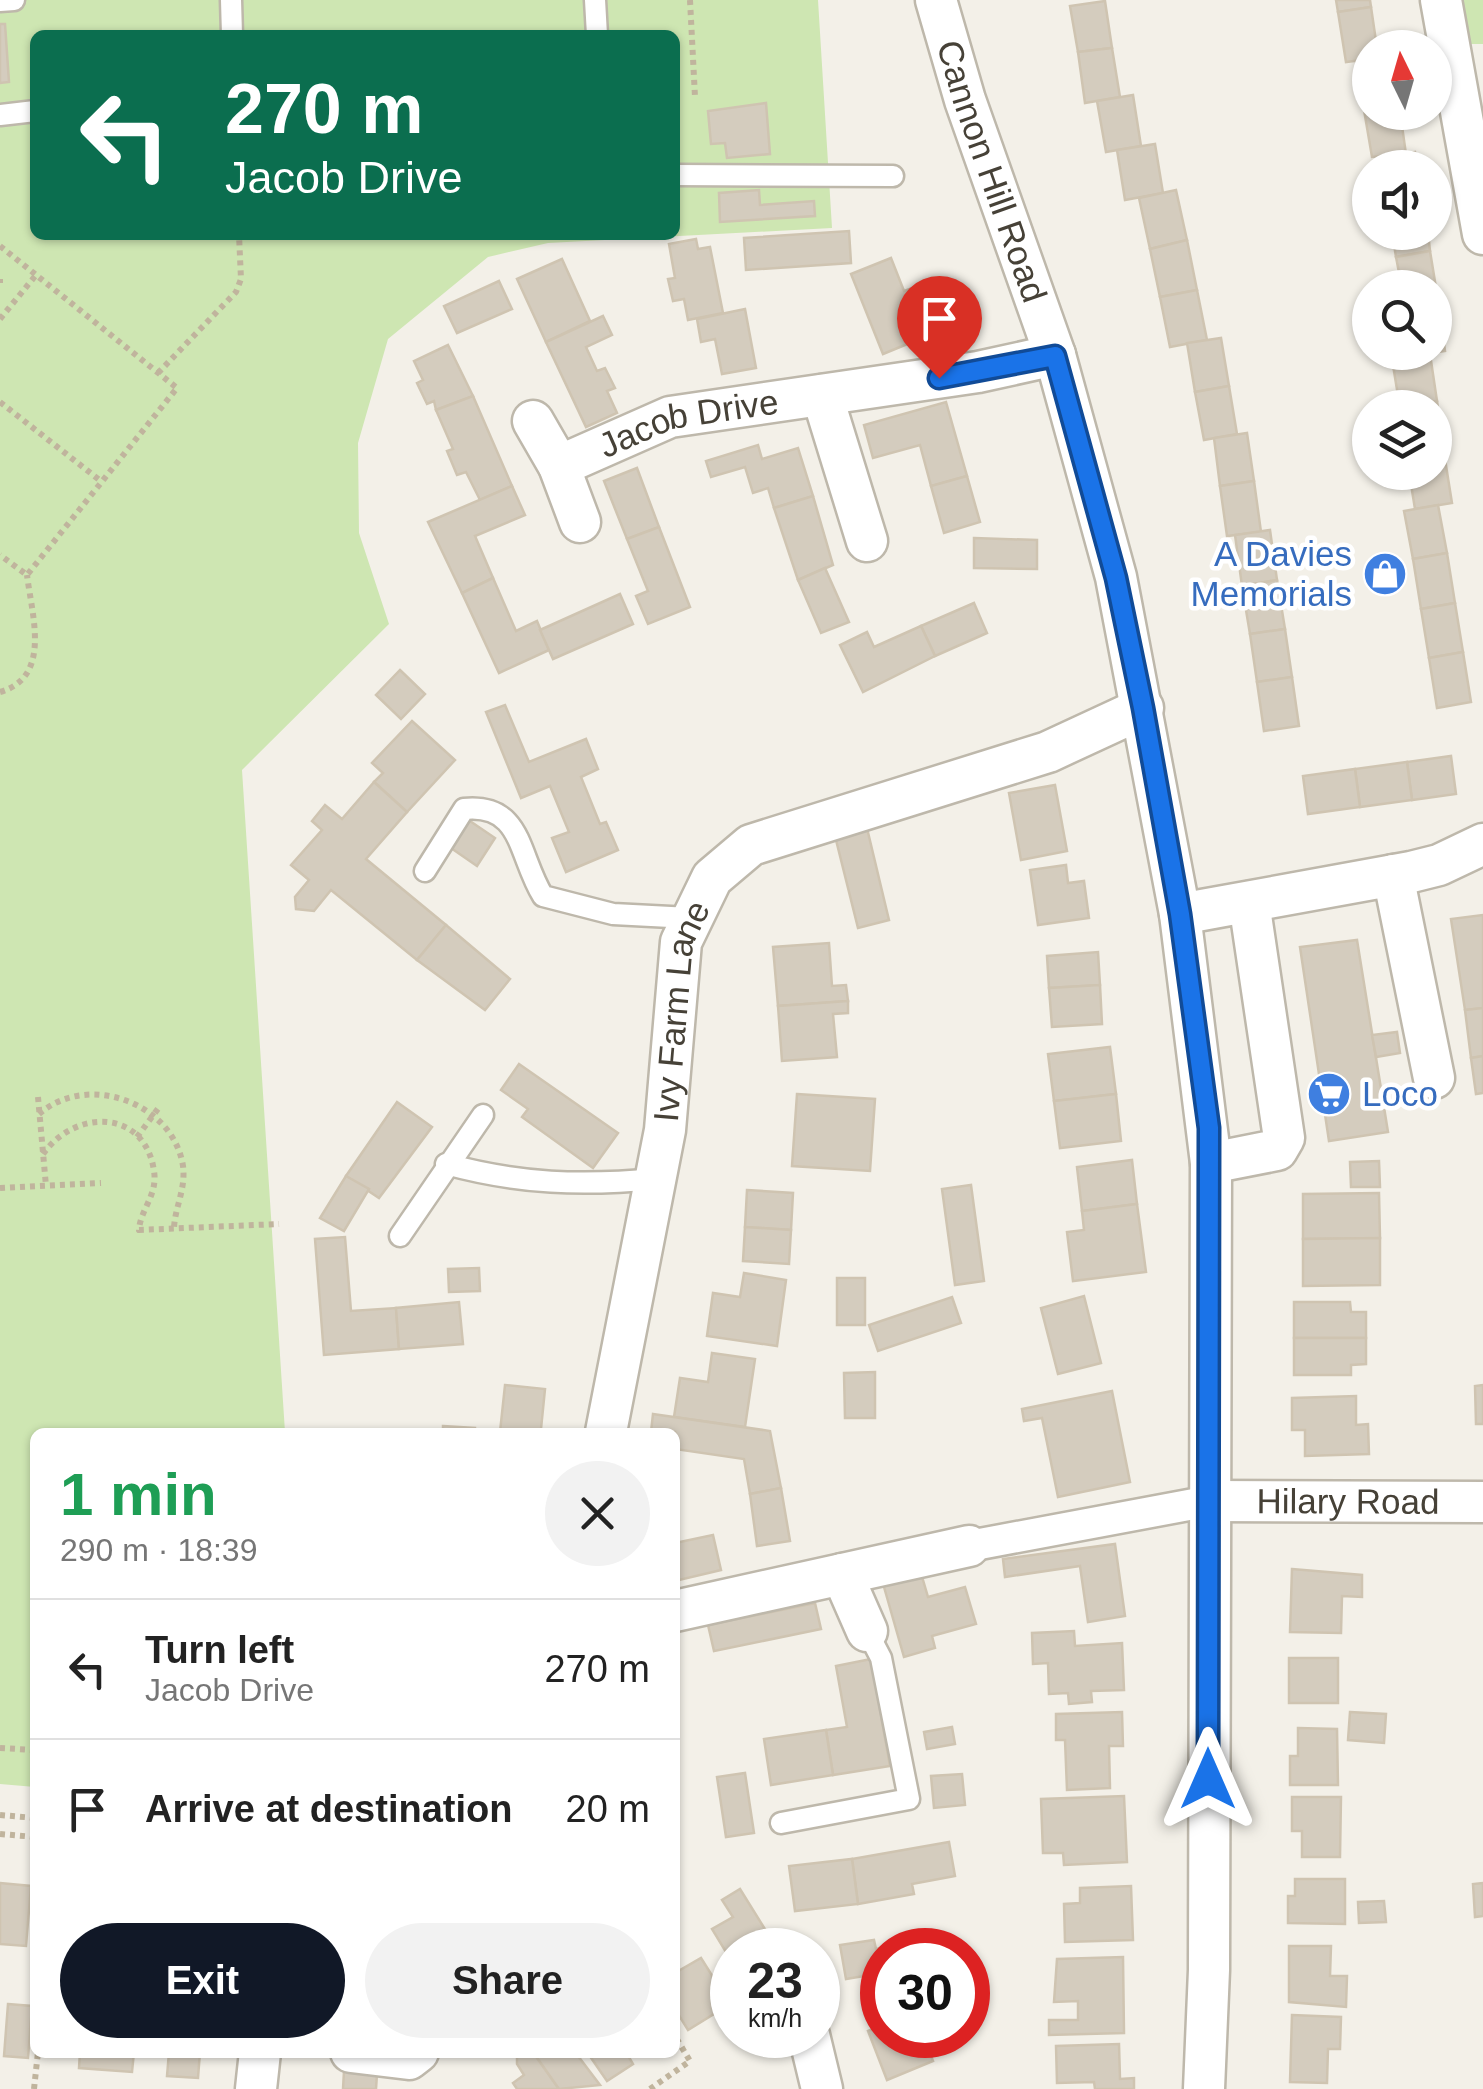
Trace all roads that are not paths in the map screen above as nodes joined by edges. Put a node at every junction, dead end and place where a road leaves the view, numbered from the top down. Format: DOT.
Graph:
graph roads {
  1 [pos="0,0"];
  2 [pos="14,0"];
  3 [pos="231,0"];
  4 [pos="596,0"];
  5 [pos="936,0"];
  6 [pos="1441,0"];
  7 [pos="232,30"];
  8 [pos="597,30"];
  9 [pos="30,111"];
  10 [pos="0,114"];
  11 [pos="680,174"];
  12 [pos="893,176"];
  13 [pos="1483,234"];
  14 [pos="1055,356"];
  15 [pos="822,395"];
  16 [pos="533,420"];
  17 [pos="560,466"];
  18 [pos="580,522"];
  19 [pos="867,540"];
  20 [pos="1143,708"];
  21 [pos="1483,844"];
  22 [pos="425,871"];
  23 [pos="1393,876"];
  24 [pos="1249,902"];
  25 [pos="1180,914"];
  26 [pos="690,918"];
  27 [pos="1434,1078"];
  28 [pos="484,1115"];
  29 [pos="1212,1163"];
  30 [pos="446,1164"];
  31 [pos="656,1179"];
  32 [pos="400,1236"];
  33 [pos="607,1428"];
  34 [pos="1210,1501"];
  35 [pos="1483,1502"];
  36 [pos="969,1546"];
  37 [pos="842,1574"];
  38 [pos="680,1610"];
  39 [pos="867,1631"];
  40 [pos="781,1823"];
  41 [pos="259,2058"];
  42 [pos="815,2058"];
  43 [pos="256,2089"];
  44 [pos="822,2089"];
  45 [pos="1204,2089"];
  1 -- 2 [label="lane"];
  3 -- 7 [label="lane"];
  4 -- 8 [label="lane"];
  5 -- 14 [label="street, Cannon Hill Road"];
  6 -- 13 [label="street"];
  9 -- 10 [label="lane"];
  11 -- 12 [label="lane"];
  14 -- 15 [label="street, Jacob Drive"];
  14 -- 20 [label="street, Cannon Hill Road"];
  15 -- 17 [label="street, Jacob Drive"];
  15 -- 19 [label="street, Jacob Drive"];
  16 -- 17 [label="street, Jacob Drive"];
  17 -- 18 [label="street, Jacob Drive"];
  20 -- 25 [label="street, Cannon Hill Road"];
  20 -- 26 [label="street, Ivy Farm Lane"];
  21 -- 23 [label="street"];
  22 -- 26 [label="lane"];
  23 -- 24 [label="street"];
  23 -- 27 [label="street"];
  24 -- 25 [label="street"];
  24 -- 29 [label="street"];
  25 -- 29 [label="street, Cannon Hill Road"];
  26 -- 31 [label="street, Ivy Farm Lane"];
  28 -- 30 [label="lane"];
  29 -- 34 [label="street, Cannon Hill Road"];
  30 -- 31 [label="lane"];
  30 -- 32 [label="lane"];
  31 -- 33 [label="street, Ivy Farm Lane"];
  34 -- 35 [label="street, Hilary Road"];
  34 -- 36 [label="street"];
  34 -- 45 [label="street, Cannon Hill Road"];
  36 -- 37 [label="street"];
  37 -- 38 [label="street"];
  37 -- 39 [label="street"];
  39 -- 40 [label="lane"];
  41 -- 43 [label="street"];
  42 -- 44 [label="street"];
}
